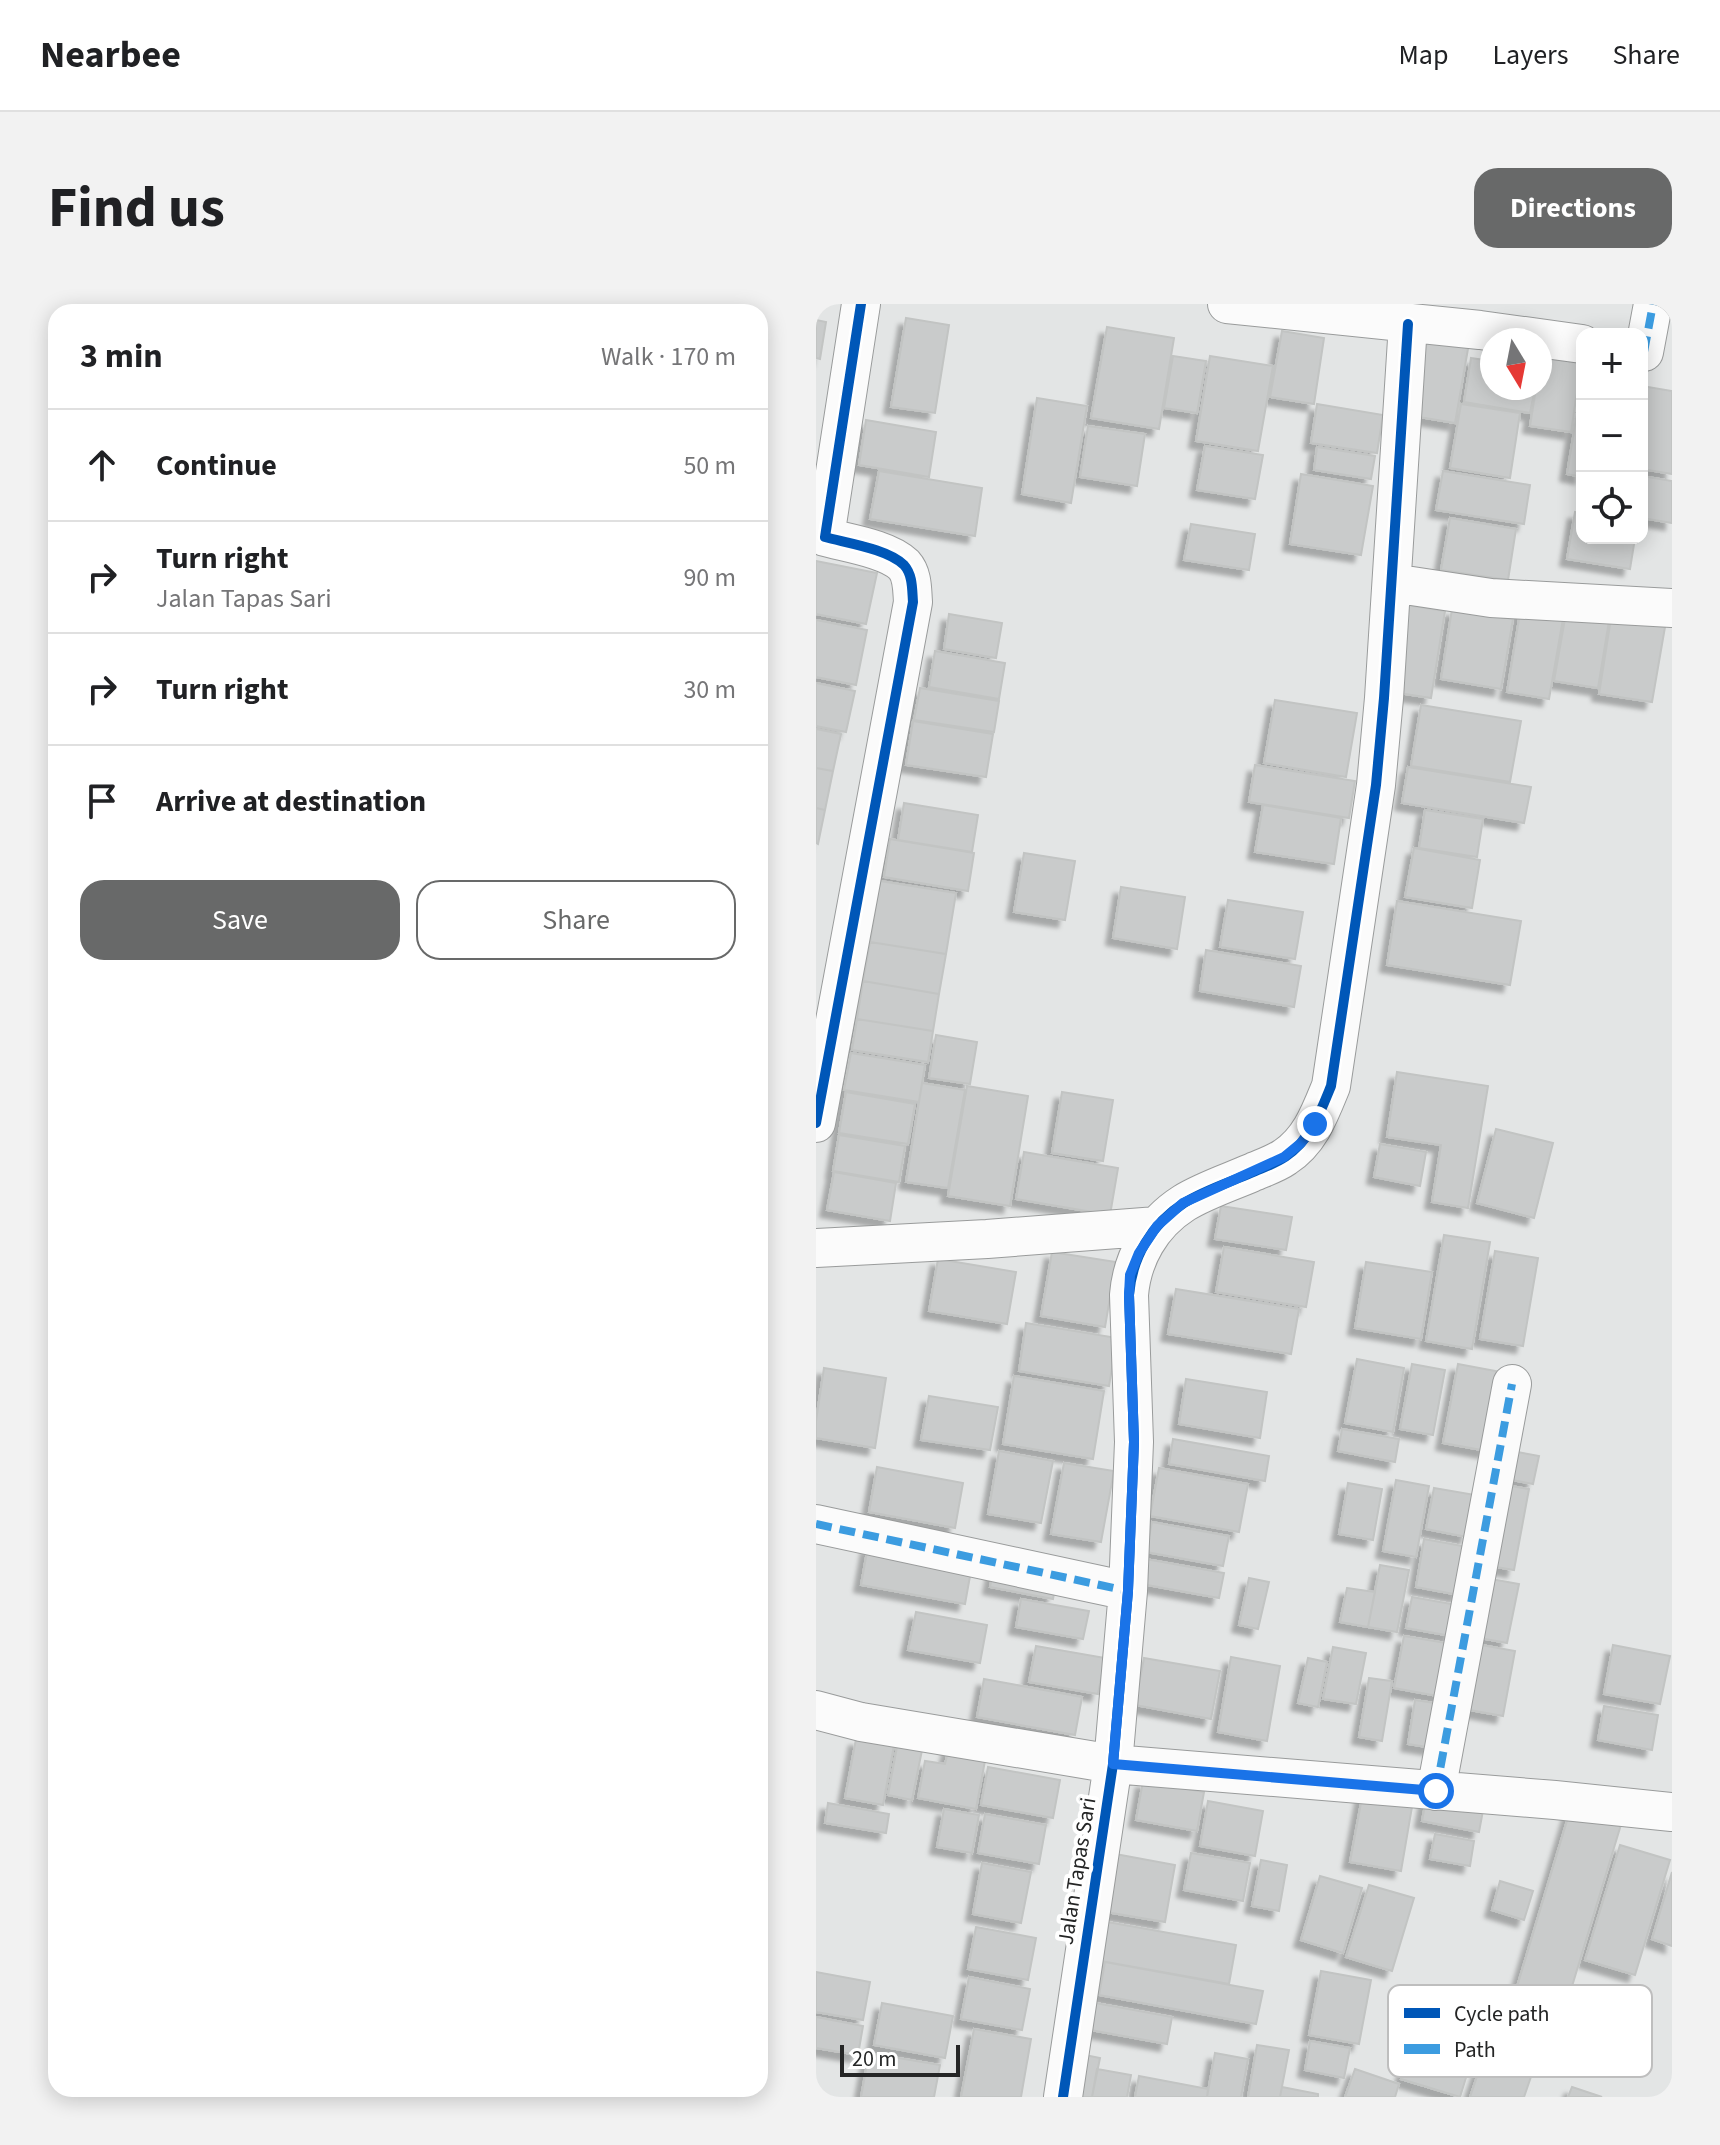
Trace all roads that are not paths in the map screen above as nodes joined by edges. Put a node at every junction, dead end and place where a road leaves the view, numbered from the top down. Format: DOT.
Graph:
graph roads {
  1 [pos="861,304"];
  2 [pos="1227,304"];
  3 [pos="1653,304"];
  4 [pos="1481,317"];
  5 [pos="1408,324"];
  6 [pos="1576,342"];
  7 [pos="1653,354"];
  8 [pos="820,537"];
  9 [pos="1392,583"];
  10 [pos="1672,608"];
  11 [pos="816,1123"];
  12 [pos="1157,1226"];
  13 [pos="816,1248"];
  14 [pos="1512,1384"];
  15 [pos="816,1524"];
  16 [pos="1128,1591"];
  17 [pos="816,1710"];
  18 [pos="1113,1764"];
  19 [pos="1436,1791"];
  20 [pos="1672,1812"];
  21 [pos="1063,2097"];
  1 -- 8 [label="street"];
  2 -- 5 [label="street"];
  3 -- 7 [label="street"];
  4 -- 5 [label="street"];
  4 -- 6 [label="street"];
  5 -- 9 [label="street, Jalan Tapas Sari"];
  8 -- 11 [label="street"];
  9 -- 10 [label="street"];
  9 -- 12 [label="street, Jalan Tapas Sari"];
  12 -- 13 [label="street"];
  12 -- 16 [label="street, Jalan Tapas Sari"];
  14 -- 19 [label="street"];
  15 -- 16 [label="street"];
  16 -- 18 [label="street, Jalan Tapas Sari"];
  17 -- 18 [label="street"];
  18 -- 19 [label="street"];
  18 -- 21 [label="street, Jalan Tapas Sari"];
  19 -- 20 [label="street"];
}
